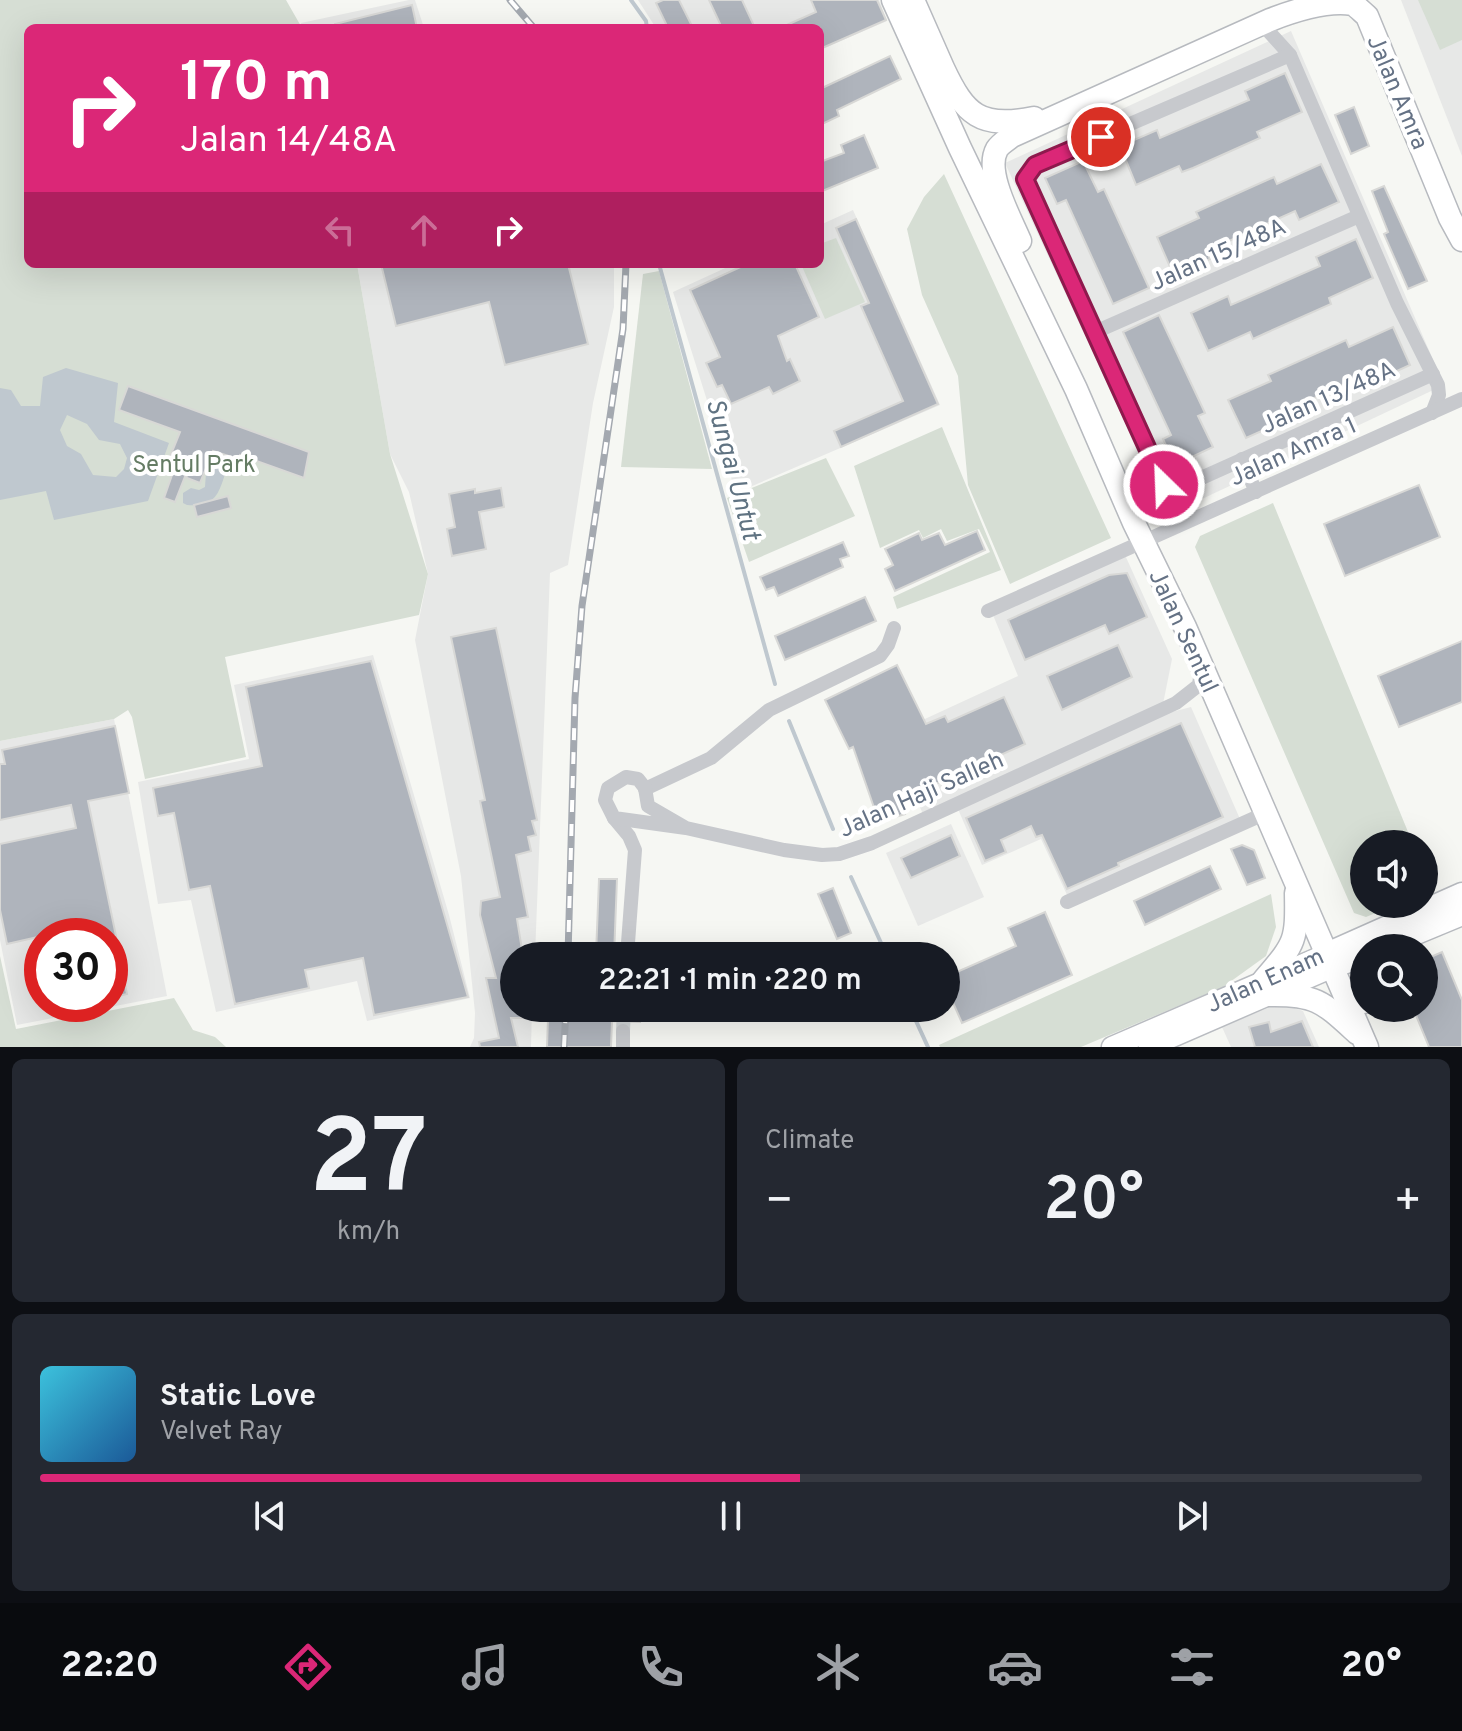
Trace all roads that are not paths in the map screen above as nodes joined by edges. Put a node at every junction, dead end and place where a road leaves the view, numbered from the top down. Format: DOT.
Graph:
graph roads {
  1 [pos="893,0"];
  2 [pos="913,0"];
  3 [pos="1262,24"];
  4 [pos="1290,55"];
  5 [pos="1104,94"];
  6 [pos="1074,107"];
  7 [pos="1101,137"];
  8 [pos="1359,216"];
  9 [pos="1462,240"];
  10 [pos="1026,285"];
  11 [pos="1095,332"];
  12 [pos="1433,374"];
  13 [pos="1462,399"];
  14 [pos="1432,413"];
  15 [pos="1242,459"];
  16 [pos="1256,492"];
  17 [pos="1142,542"];
  18 [pos="988,611"];
  19 [pos="894,628"];
  20 [pos="1202,665"];
  21 [pos="1220,706"];
  22 [pos="1163,708"];
  23 [pos="644,786"];
  24 [pos="1266,813"];
  25 [pos="614,818"];
  26 [pos="686,828"];
  27 [pos="1296,883"];
  28 [pos="1462,894"];
  29 [pos="1067,902"];
  30 [pos="1462,914"];
  31 [pos="1414,934"];
  32 [pos="628,942"];
  33 [pos="1350,957"];
  34 [pos="1330,960"];
  35 [pos="1266,988"];
  36 [pos="1369,1022"];
  37 [pos="623,1031"];
  38 [pos="1371,1044"];
  39 [pos="623,1047"];
  40 [pos="1112,1047"];
  41 [pos="1149,1047"];
  1 -- 10 [label="main road, Jalan Sentul"];
  2 -- 6 [label="main road"];
  3 -- 4 [label="street"];
  3 -- 5 [label="main road, Jalan Amra"];
  3 -- 9 [label="main road, Jalan Amra"];
  4 -- 7 [label="street"];
  4 -- 8 [label="street"];
  5 -- 6 [label="main road, Jalan Amra"];
  5 -- 7 [label="street"];
  6 -- 10 [label="main road"];
  7 -- 11 [label="street"];
  8 -- 11 [label="street, Jalan 15/48A"];
  8 -- 12 [label="street"];
  10 -- 17 [label="main road, Jalan Sentul"];
  11 -- 15 [label="street, Jalan 13/48A"];
  12 -- 14 [label="street"];
  12 -- 15 [label="street, Jalan 13/48A"];
  13 -- 14 [label="street, Jalan Amra 1"];
  14 -- 16 [label="street, Jalan Amra 1"];
  15 -- 16 [label="street"];
  16 -- 17 [label="street, Jalan Amra 1"];
  17 -- 18 [label="street, Jalan Amra 1"];
  17 -- 20 [label="main road, Jalan Sentul"];
  19 -- 23 [label="street"];
  20 -- 21 [label="main road, Jalan Sentul"];
  20 -- 22 [label="street, Jalan Haji Salleh"];
  21 -- 22 [label="street, Jalan Haji Salleh"];
  21 -- 24 [label="main road, Jalan Sentul"];
  22 -- 26 [label="street, Jalan Haji Salleh"];
  23 -- 25 [label="street"];
  23 -- 26 [label="street, Jalan Haji Salleh"];
  24 -- 27 [label="main road, Jalan Sentul"];
  24 -- 29 [label="street"];
  25 -- 26 [label="street, Jalan Haji Salleh"];
  25 -- 32 [label="street"];
  27 -- 34 [label="main road, Jalan Sentul"];
  27 -- 35 [label="main road"];
  28 -- 34 [label="main road, Jalan Enam"];
  30 -- 31 [label="main road"];
  33 -- 34 [label="main road, Jalan Enam"];
  34 -- 35 [label="main road, Jalan Enam"];
  34 -- 38 [label="main road, Jalan Sentul"];
  35 -- 38 [label="main road"];
  35 -- 40 [label="main road, Jalan Enam"];
  35 -- 41 [label="main road, Jalan Enam"];
  36 -- 38 [label="main road"];
  37 -- 39 [label="street"];
}
